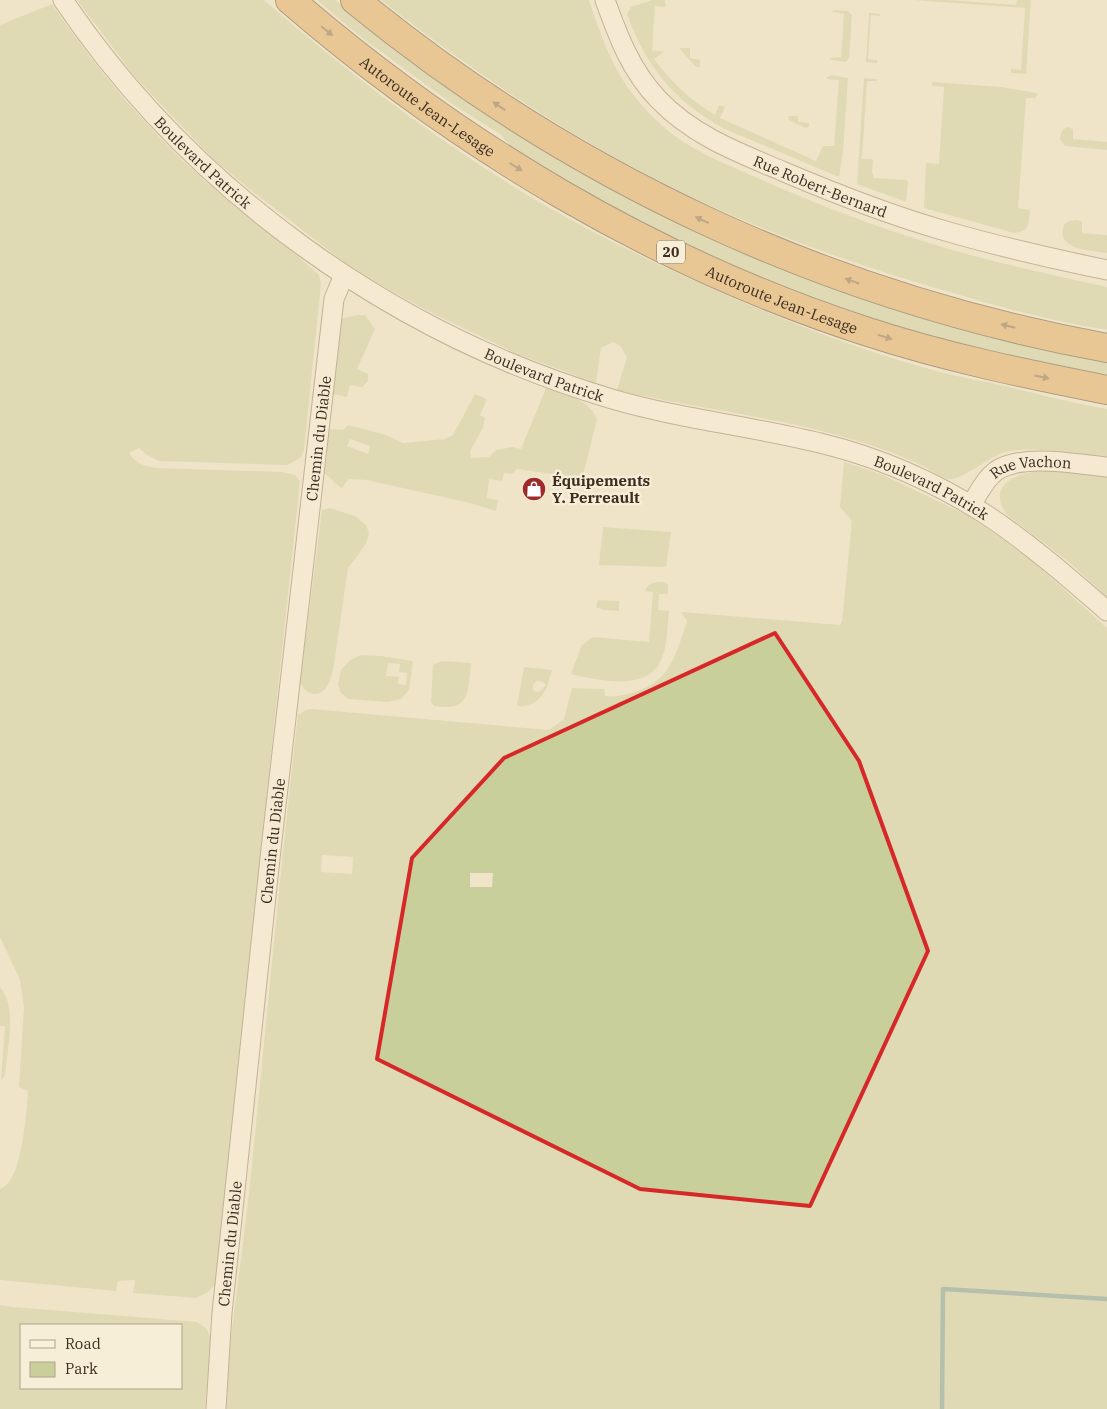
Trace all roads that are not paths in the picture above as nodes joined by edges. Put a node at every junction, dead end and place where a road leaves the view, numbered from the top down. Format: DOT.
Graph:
graph roads {
  1 [pos="63,0"];
  2 [pos="290,0"];
  3 [pos="355,0"];
  4 [pos="605,0"];
  5 [pos="1107,270"];
  6 [pos="344,275"];
  7 [pos="1107,348"];
  8 [pos="1107,390"];
  9 [pos="1107,467"];
  10 [pos="971,505"];
  11 [pos="1107,612"];
  12 [pos="216,1409"];
  1 -- 6 [label="street, Boulevard Patrick"];
  2 -- 8 [label="highway, Autoroute Jean-Lesage / 20, one-way"];
  7 -- 3 [label="highway, one-way"];
  4 -- 5 [label="street, Rue Robert-Bernard"];
  6 -- 10 [label="street, Boulevard Patrick"];
  6 -- 12 [label="street, Chemin du Diable"];
  9 -- 10 [label="street, Rue Vachon"];
  10 -- 11 [label="street, Boulevard Patrick"];
}
